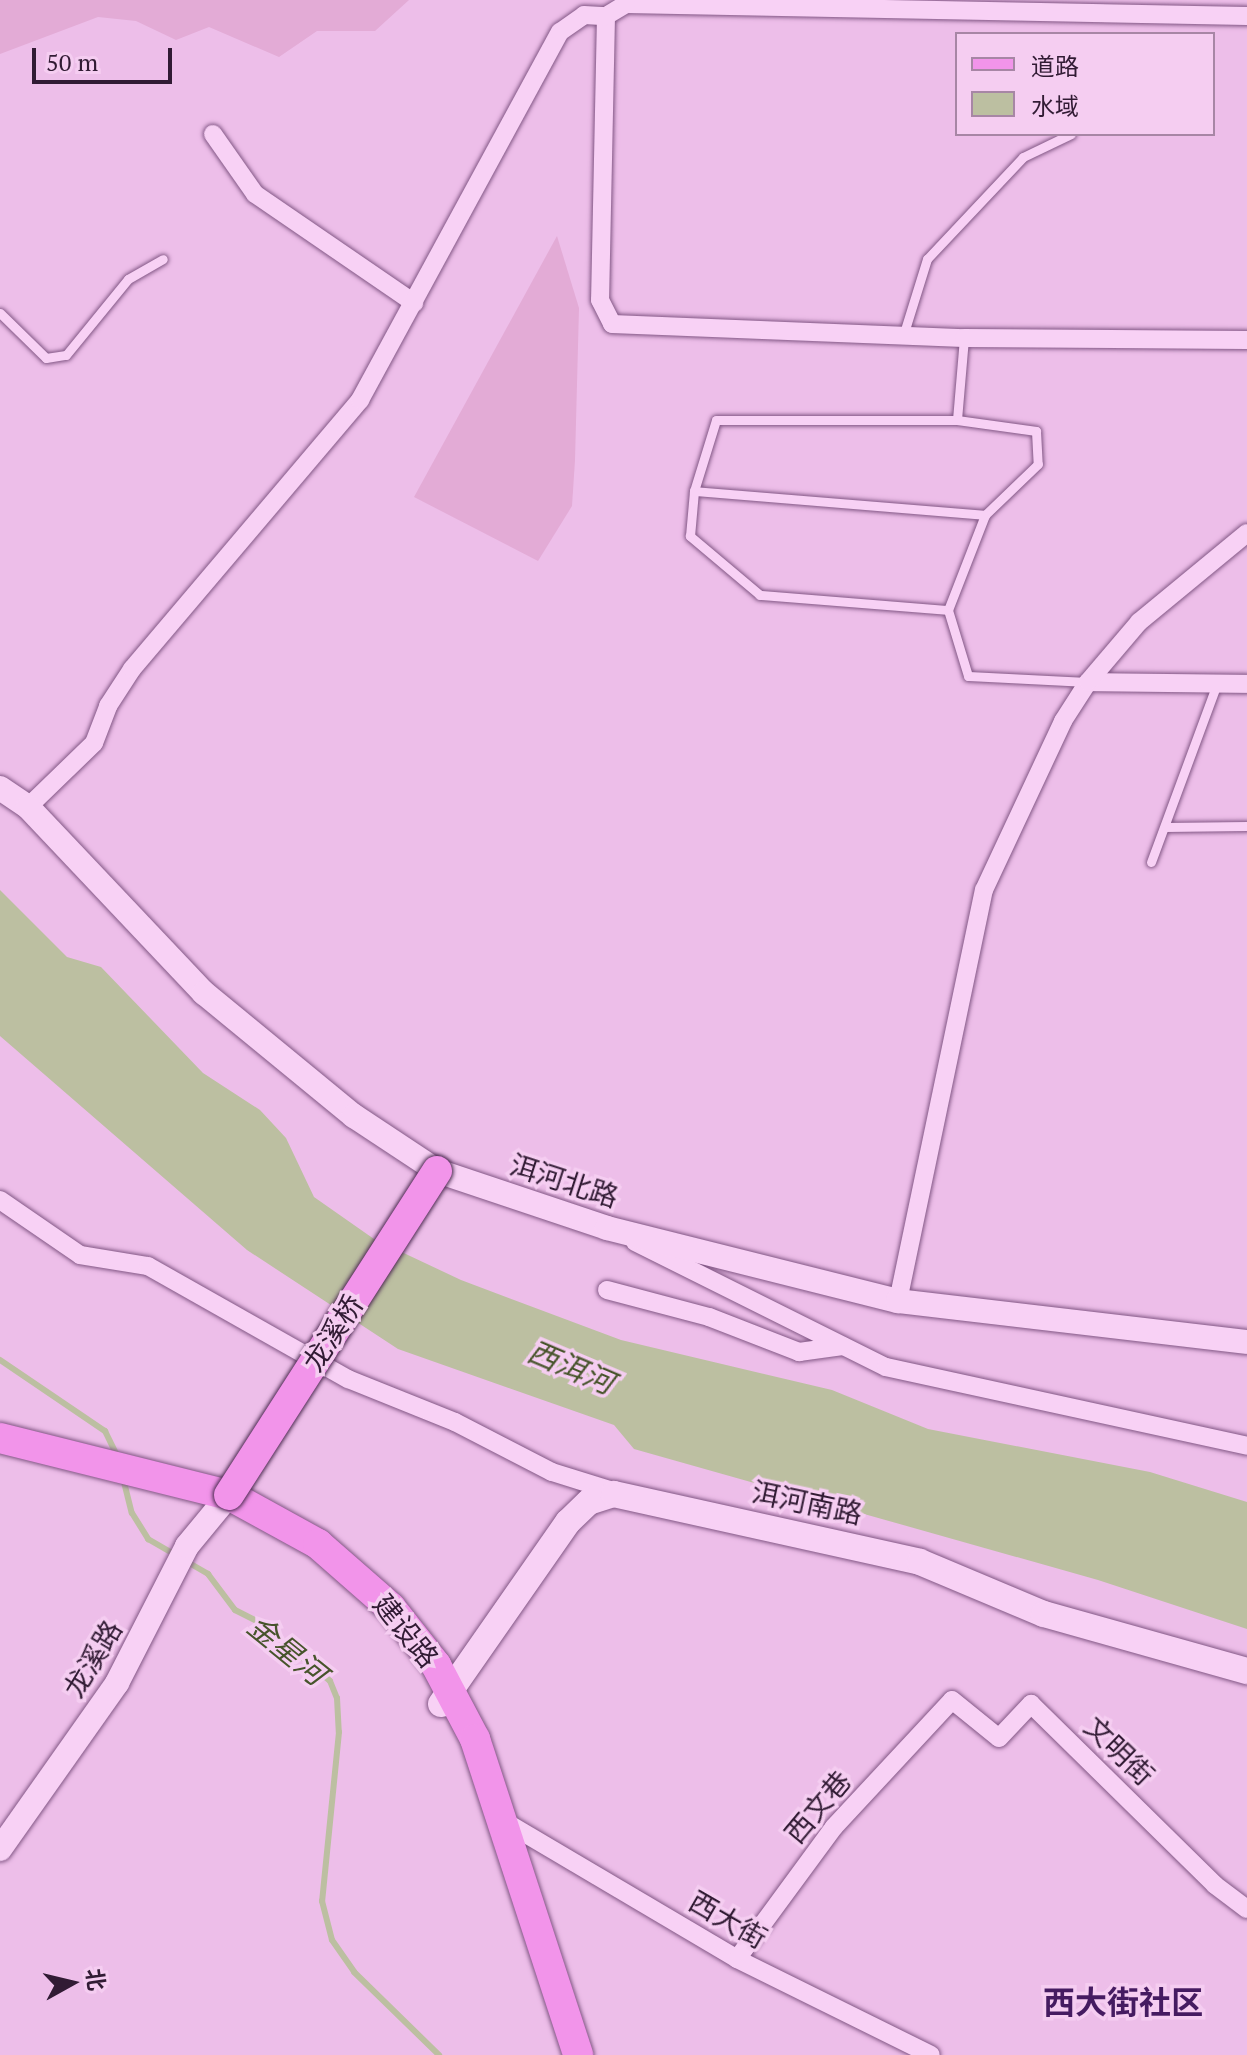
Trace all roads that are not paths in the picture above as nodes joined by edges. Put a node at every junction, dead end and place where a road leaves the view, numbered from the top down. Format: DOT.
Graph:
graph roads {
  1 [pos="606,16"];
  2 [pos="1247,16"];
  3 [pos="213,134"];
  4 [pos="1067,136"];
  5 [pos="163,259"];
  6 [pos="414,303"];
  7 [pos="0,313"];
  8 [pos="903,336"];
  9 [pos="964,338"];
  10 [pos="1247,340"];
  11 [pos="957,420"];
  12 [pos="694,491"];
  13 [pos="985,515"];
  14 [pos="1247,533"];
  15 [pos="948,610"];
  16 [pos="1088,682"];
  17 [pos="1217,684"];
  18 [pos="1247,684"];
  19 [pos="0,788"];
  20 [pos="28,807"];
  21 [pos="1247,826"];
  22 [pos="1165,827"];
  23 [pos="1151,862"];
  24 [pos="437,1171"];
  25 [pos="0,1200"];
  26 [pos="607,1228"];
  27 [pos="607,1290"];
  28 [pos="898,1301"];
  29 [pos="1247,1342"];
  30 [pos="843,1346"];
  31 [pos="0,1438"];
  32 [pos="1247,1446"];
  33 [pos="0,1455"];
  34 [pos="91,1468"];
  35 [pos="625,1495"];
  36 [pos="224,1501"];
  37 [pos="1247,1671"];
  38 [pos="446,1697"];
  39 [pos="952,1700"];
  40 [pos="504,1821"];
  41 [pos="0,1849"];
  42 [pos="1247,1909"];
  43 [pos="737,1959"];
  44 [pos="563,2055"];
  45 [pos="578,2055"];
  46 [pos="931,2055"];
  1 -- 2 [label="street"];
  1 -- 6 [label="street"];
  1 -- 8 [label="street"];
  3 -- 6 [label="street"];
  4 -- 8 [label="lane"];
  5 -- 7 [label="lane"];
  6 -- 20 [label="street"];
  8 -- 9 [label="street"];
  9 -- 10 [label="street"];
  9 -- 11 [label="lane"];
  11 -- 12 [label="lane"];
  11 -- 13 [label="lane"];
  12 -- 13 [label="lane"];
  12 -- 15 [label="lane"];
  13 -- 15 [label="lane"];
  14 -- 16 [label="street"];
  15 -- 16 [label="lane"];
  16 -- 17 [label="street"];
  16 -- 28 [label="street"];
  17 -- 18 [label="street"];
  17 -- 22 [label="lane"];
  19 -- 20 [label="street, 洱河北路"];
  20 -- 24 [label="street, 洱河北路"];
  21 -- 22 [label="lane"];
  22 -- 23 [label="lane"];
  24 -- 26 [label="street, 洱河北路"];
  24 -- 36 [label="main road, 龙溪桥, bridge"];
  25 -- 35 [label="street"];
  26 -- 28 [label="street, 洱河北路"];
  26 -- 30 [label="street"];
  27 -- 30 [label="street"];
  28 -- 29 [label="street, 洱河北路"];
  30 -- 32 [label="street"];
  31 -- 34 [label="main road, 建设路"];
  33 -- 34 [label="main road, 建设路"];
  34 -- 36 [label="main road, 建设路"];
  35 -- 37 [label="main road, 洱河南路"];
  35 -- 38 [label="main road, 洱河南路"];
  36 -- 38 [label="main road, 建设路"];
  36 -- 41 [label="street, 龙溪路"];
  38 -- 40 [label="main road, 建设路"];
  38 -- 44 [label="main road, 建设路"];
  39 -- 42 [label="street, 文明街"];
  39 -- 43 [label="street, 西文巷"];
  40 -- 43 [label="street, 西大街"];
  40 -- 45 [label="main road, 建设路"];
  43 -- 46 [label="street, 西大街"];
}
